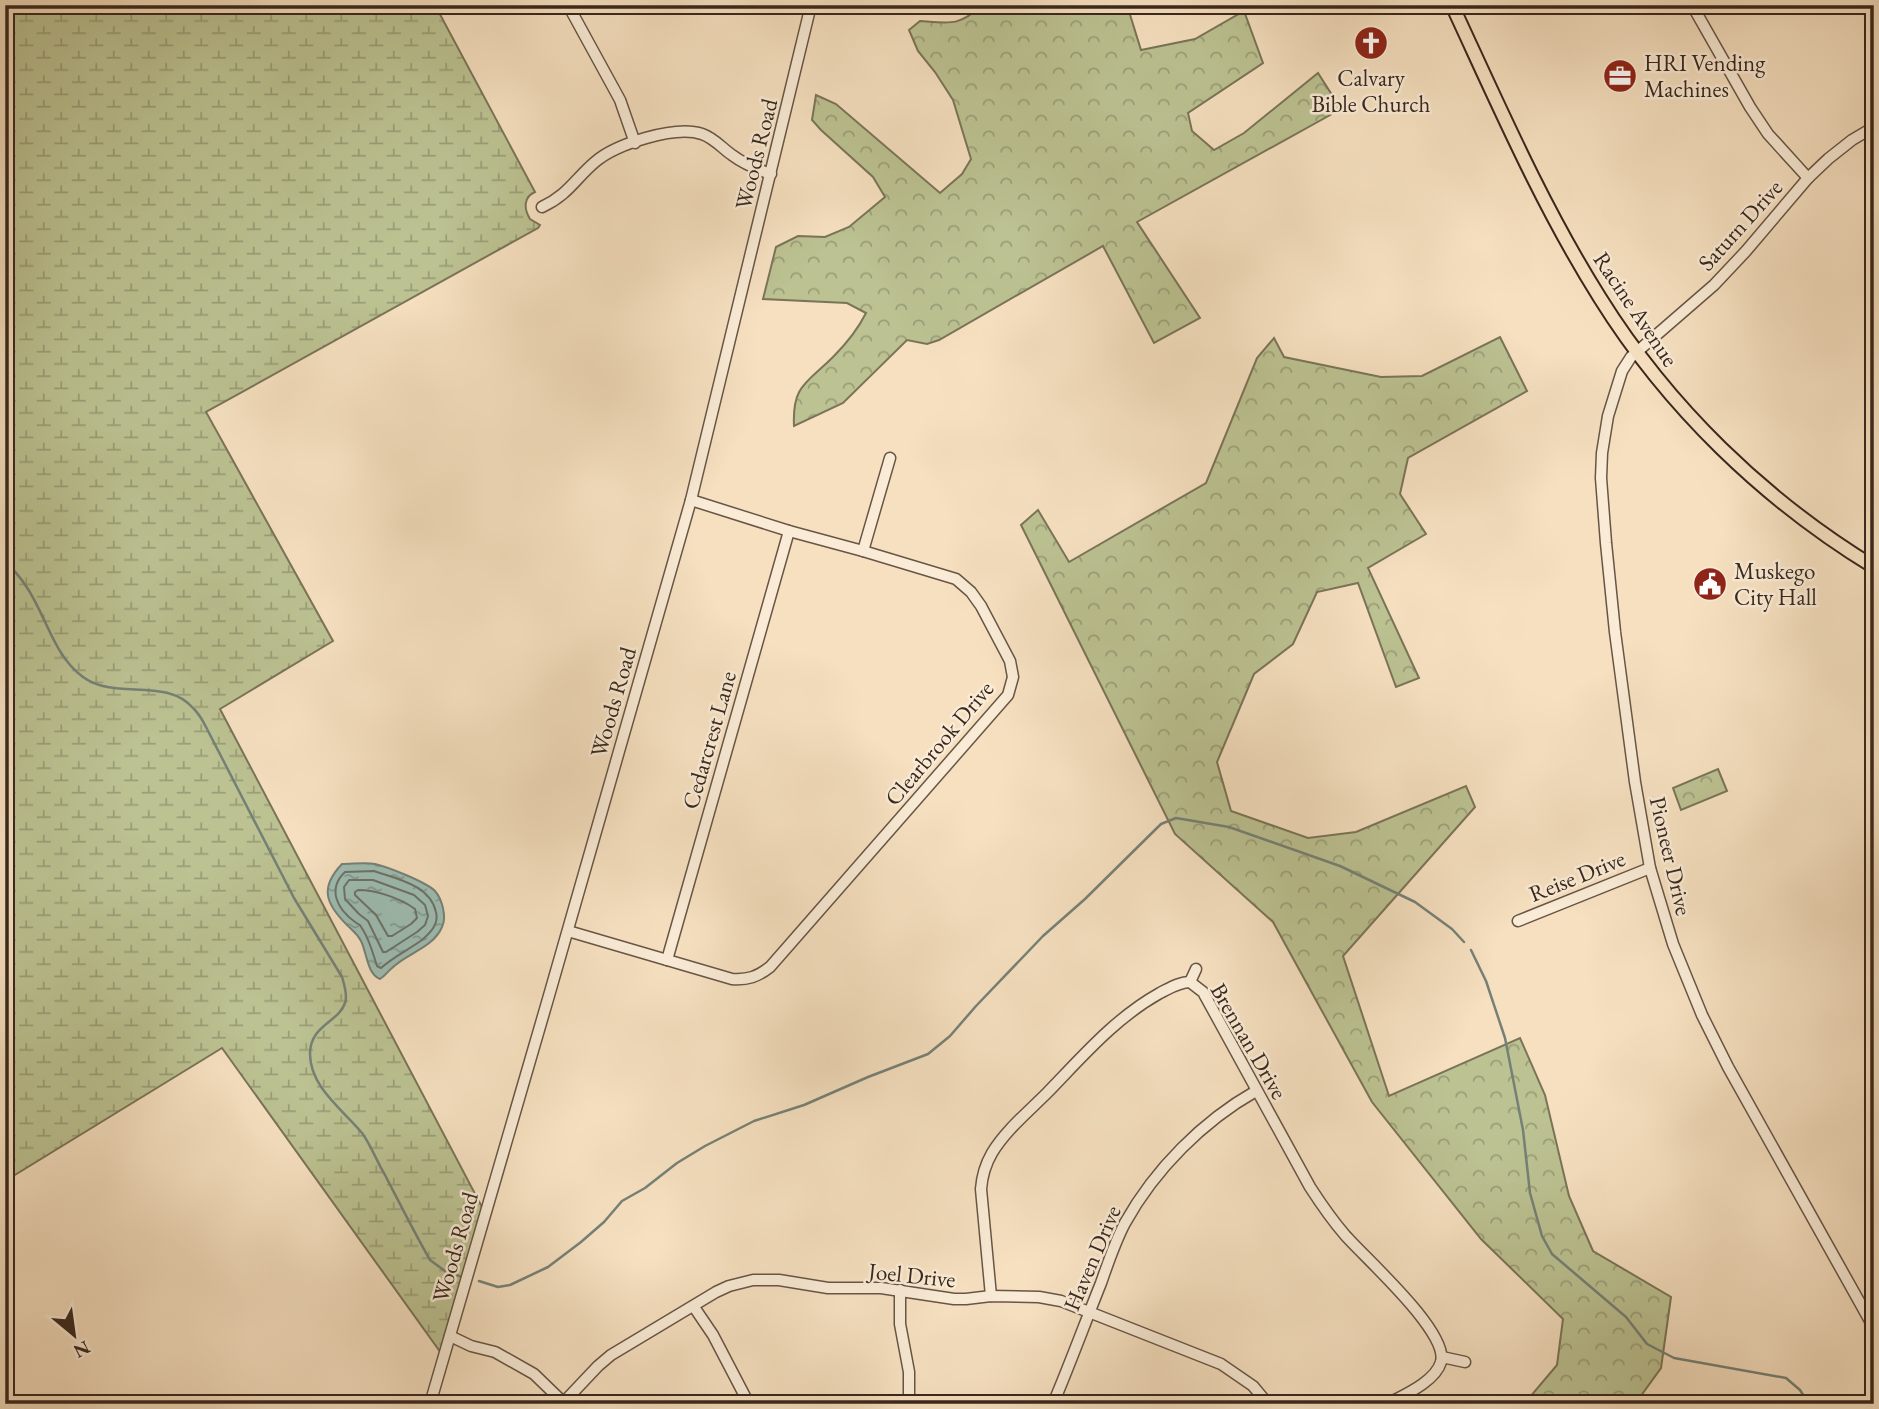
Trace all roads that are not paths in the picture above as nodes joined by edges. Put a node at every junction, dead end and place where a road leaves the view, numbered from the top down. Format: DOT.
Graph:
graph roads {
  1 [pos="568,5"];
  2 [pos="811,5"];
  3 [pos="1452,5"];
  4 [pos="1692,5"];
  5 [pos="1874,127"];
  6 [pos="635,143"];
  7 [pos="771,174"];
  8 [pos="1808,178"];
  9 [pos="542,207"];
  10 [pos="1636,351"];
  11 [pos="890,458"];
  12 [pos="691,500"];
  13 [pos="789,530"];
  14 [pos="863,551"];
  15 [pos="1874,567"];
  16 [pos="1650,868"];
  17 [pos="1518,921"];
  18 [pos="568,931"];
  19 [pos="667,960"];
  20 [pos="1196,969"];
  21 [pos="1190,982"];
  22 [pos="1256,1091"];
  23 [pos="900,1290"];
  24 [pos="991,1296"];
  25 [pos="694,1307"];
  26 [pos="1089,1311"];
  27 [pos="1874,1328"];
  28 [pos="450,1336"];
  29 [pos="1442,1357"];
  30 [pos="1465,1362"];
  31 [pos="909,1400"];
  32 [pos="564,1403"];
  33 [pos="430,1404"];
  34 [pos="749,1404"];
  35 [pos="1054,1404"];
  36 [pos="1268,1404"];
  37 [pos="1387,1404"];
  1 -- 6 [label="street"];
  2 -- 7 [label="street, Woods Road"];
  3 -- 10 [label="main road, Racine Avenue"];
  4 -- 8 [label="street"];
  5 -- 8 [label="street, Saturn Drive"];
  6 -- 7 [label="street"];
  6 -- 9 [label="street"];
  7 -- 12 [label="street, Woods Road"];
  8 -- 10 [label="street, Saturn Drive"];
  10 -- 15 [label="main road, Racine Avenue"];
  10 -- 16 [label="street, Pioneer Drive"];
  11 -- 14 [label="street"];
  12 -- 13 [label="street, Clearbrook Drive"];
  12 -- 18 [label="street, Woods Road"];
  13 -- 14 [label="street, Clearbrook Drive"];
  13 -- 19 [label="street, Cedarcrest Lane"];
  14 -- 19 [label="street, Clearbrook Drive"];
  16 -- 17 [label="street, Reise Drive"];
  16 -- 27 [label="street, Pioneer Drive"];
  18 -- 19 [label="street, Clearbrook Drive"];
  18 -- 28 [label="street, Woods Road"];
  20 -- 21 [label="street"];
  21 -- 22 [label="street, Brennan Drive"];
  21 -- 24 [label="street, Brennan Drive"];
  22 -- 26 [label="street, Haven Drive"];
  22 -- 29 [label="street, Brennan Drive"];
  23 -- 24 [label="street, Joel Drive"];
  23 -- 25 [label="street, Joel Drive"];
  23 -- 31 [label="street"];
  24 -- 26 [label="street, Joel Drive"];
  25 -- 32 [label="street, Joel Drive"];
  25 -- 34 [label="street"];
  26 -- 35 [label="street, Haven Drive"];
  26 -- 36 [label="street, Joel Drive"];
  28 -- 32 [label="street"];
  28 -- 33 [label="street, Woods Road"];
  29 -- 30 [label="street"];
  29 -- 37 [label="street"];
}
